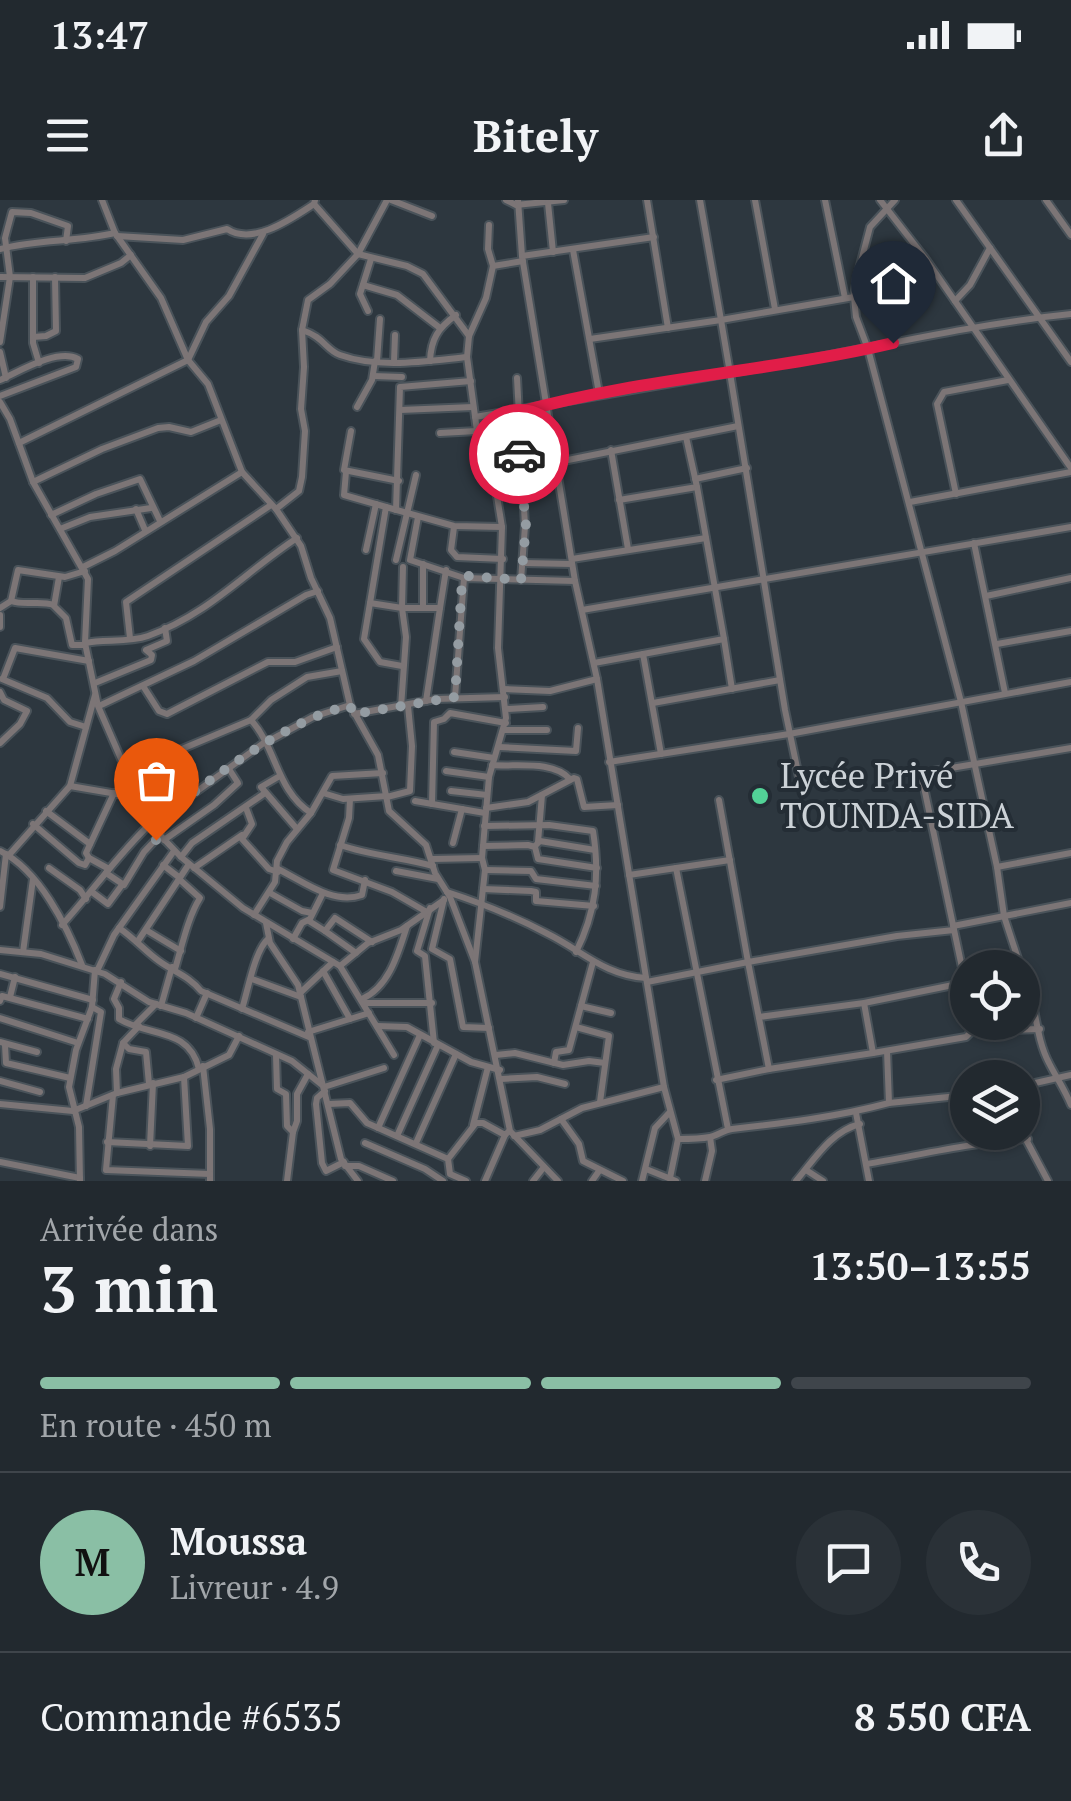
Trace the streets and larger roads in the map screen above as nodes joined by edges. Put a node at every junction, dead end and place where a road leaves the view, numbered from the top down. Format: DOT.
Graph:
graph roads {
  1 [pos="102,200"];
  2 [pos="389,200"];
  3 [pos="506,200"];
  4 [pos="564,200"];
  5 [pos="647,200"];
  6 [pos="700,200"];
  7 [pos="756,200"];
  8 [pos="825,200"];
  9 [pos="880,200"];
  10 [pos="895,200"];
  11 [pos="956,200"];
  12 [pos="1046,200"];
  13 [pos="314,202"];
  14 [pos="517,203"];
  15 [pos="548,204"];
  16 [pos="888,208"];
  17 [pos="432,216"];
  18 [pos="489,225"];
  19 [pos="263,234"];
  20 [pos="116,235"];
  21 [pos="1071,235"];
  22 [pos="654,238"];
  23 [pos="66,241"];
  24 [pos="3,248"];
  25 [pos="990,248"];
  26 [pos="574,250"];
  27 [pos="553,252"];
  28 [pos="358,254"];
  29 [pos="130,256"];
  30 [pos="523,258"];
  31 [pos="371,259"];
  32 [pos="493,266"];
  33 [pos="33,276"];
  34 [pos="0,277"];
  35 [pos="55,277"];
  36 [pos="10,278"];
  37 [pos="364,285"];
  38 [pos="849,297"];
  39 [pos="955,302"];
  40 [pos="775,309"];
  41 [pos="368,311"];
  42 [pos="1071,314"];
  43 [pos="456,315"];
  44 [pos="1040,318"];
  45 [pos="380,320"];
  46 [pos="721,320"];
  47 [pos="440,328"];
  48 [pos="668,328"];
  49 [pos="302,330"];
  50 [pos="975,330"];
  51 [pos="395,335"];
  52 [pos="469,336"];
  53 [pos="32,337"];
  54 [pos="590,339"];
  55 [pos="0,342"];
  56 [pos="868,348"];
  57 [pos="0,352"];
  58 [pos="467,357"];
  59 [pos="188,360"];
  60 [pos="376,361"];
  61 [pos="430,361"];
  62 [pos="394,362"];
  63 [pos="1071,362"];
  64 [pos="39,363"];
  65 [pos="730,372"];
  66 [pos="372,376"];
  67 [pos="402,377"];
  68 [pos="517,378"];
  69 [pos="3,379"];
  70 [pos="1008,380"];
  71 [pos="470,381"];
  72 [pos="599,393"];
  73 [pos="0,399"];
  74 [pos="548,404"];
  75 [pos="357,407"];
  76 [pos="473,408"];
  77 [pos="400,410"];
  78 [pos="519,412"];
  79 [pos="474,417"];
  80 [pos="221,420"];
  81 [pos="738,426"];
  82 [pos="350,430"];
  83 [pos="478,430"];
  84 [pos="440,433"];
  85 [pos="686,437"];
  86 [pos="18,444"];
  87 [pos="611,450"];
  88 [pos="558,462"];
  89 [pos="747,468"];
  90 [pos="1071,470"];
  91 [pos="242,472"];
  92 [pos="346,472"];
  93 [pos="416,475"];
  94 [pos="399,480"];
  95 [pos="33,482"];
  96 [pos="696,483"];
  97 [pos="956,494"];
  98 [pos="619,500"];
  99 [pos="910,502"];
  100 [pos="376,504"];
  101 [pos="273,507"];
  102 [pos="386,507"];
  103 [pos="152,508"];
  104 [pos="136,509"];
  105 [pos="396,510"];
  106 [pos="407,514"];
  107 [pos="51,516"];
  108 [pos="418,517"];
  109 [pos="160,521"];
  110 [pos="454,526"];
  111 [pos="502,527"];
  112 [pos="1071,527"];
  113 [pos="60,529"];
  114 [pos="145,530"];
  115 [pos="297,538"];
  116 [pos="706,538"];
  117 [pos="974,542"];
  118 [pos="628,549"];
  119 [pos="366,550"];
  120 [pos="922,551"];
  121 [pos="502,559"];
  122 [pos="396,560"];
  123 [pos="572,562"];
  124 [pos="523,563"];
  125 [pos="423,564"];
  126 [pos="403,568"];
  127 [pos="84,569"];
  128 [pos="446,570"];
  129 [pos="58,577"];
  130 [pos="464,578"];
  131 [pos="501,578"];
  132 [pos="765,578"];
  133 [pos="1071,578"];
  134 [pos="521,580"];
  135 [pos="575,581"];
  136 [pos="716,588"];
  137 [pos="318,591"];
  138 [pos="986,596"];
  139 [pos="10,601"];
  140 [pos="370,602"];
  141 [pos="54,605"];
  142 [pos="402,608"];
  143 [pos="424,608"];
  144 [pos="440,608"];
  145 [pos="582,610"];
  146 [pos="0,612"];
  147 [pos="0,627"];
  148 [pos="165,628"];
  149 [pos="1071,631"];
  150 [pos="134,638"];
  151 [pos="724,639"];
  152 [pos="85,644"];
  153 [pos="998,644"];
  154 [pos="336,647"];
  155 [pos="147,651"];
  156 [pos="643,654"];
  157 [pos="89,661"];
  158 [pos="594,662"];
  159 [pos="402,666"];
  160 [pos="342,671"];
  161 [pos="1,679"];
  162 [pos="597,679"];
  163 [pos="780,680"];
  164 [pos="1071,682"];
  165 [pos="95,683"];
  166 [pos="143,686"];
  167 [pos="732,689"];
  168 [pos="0,692"];
  169 [pos="504,693"];
  170 [pos="1005,693"];
  171 [pos="96,694"];
  172 [pos="455,697"];
  173 [pos="426,701"];
  174 [pos="961,702"];
  175 [pos="653,703"];
  176 [pos="98,706"];
  177 [pos="350,706"];
  178 [pos="404,706"];
  179 [pos="543,707"];
  180 [pos="506,709"];
  181 [pos="354,714"];
  182 [pos="252,720"];
  183 [pos="505,726"];
  184 [pos="86,727"];
  185 [pos="578,728"];
  186 [pos="548,730"];
  187 [pos="789,734"];
  188 [pos="265,742"];
  189 [pos="0,743"];
  190 [pos="499,746"];
  191 [pos="1070,748"];
  192 [pos="454,752"];
  193 [pos="661,754"];
  194 [pos="1071,756"];
  195 [pos="493,762"];
  196 [pos="610,762"];
  197 [pos="972,765"];
  198 [pos="229,769"];
  199 [pos="446,771"];
  200 [pos="127,772"];
  201 [pos="383,773"];
  202 [pos="278,776"];
  203 [pos="489,777"];
  204 [pos="570,780"];
  205 [pos="70,786"];
  206 [pos="801,787"];
  207 [pos="135,790"];
  208 [pos="452,792"];
  209 [pos="114,793"];
  210 [pos="265,793"];
  211 [pos="323,793"];
  212 [pos="487,795"];
  213 [pos="387,796"];
  214 [pos="542,796"];
  215 [pos="350,799"];
  216 [pos="415,800"];
  217 [pos="719,800"];
  218 [pos="432,804"];
  219 [pos="618,806"];
  220 [pos="246,808"];
  221 [pos="462,810"];
  222 [pos="486,810"];
  223 [pos="46,811"];
  224 [pos="310,812"];
  225 [pos="153,822"];
  226 [pos="33,824"];
  227 [pos="484,826"];
  228 [pos="542,826"];
  229 [pos="297,829"];
  230 [pos="243,834"];
  231 [pos="162,837"];
  232 [pos="453,843"];
  233 [pos="90,844"];
  234 [pos="537,844"];
  235 [pos="340,845"];
  236 [pos="483,846"];
  237 [pos="596,850"];
  238 [pos="1071,852"];
  239 [pos="5,853"];
  240 [pos="177,854"];
  241 [pos="88,858"];
  242 [pos="482,858"];
  243 [pos="730,860"];
  244 [pos="433,862"];
  245 [pos="163,865"];
  246 [pos="192,866"];
  247 [pos="997,867"];
  248 [pos="49,868"];
  249 [pos="596,868"];
  250 [pos="676,868"];
  251 [pos="278,870"];
  252 [pos="485,870"];
  253 [pos="396,871"];
  254 [pos="108,872"];
  255 [pos="630,875"];
  256 [pos="179,878"];
  257 [pos="33,879"];
  258 [pos="438,879"];
  259 [pos="365,880"];
  260 [pos="2,883"];
  261 [pos="122,885"];
  262 [pos="596,886"];
  263 [pos="483,888"];
  264 [pos="92,892"];
  265 [pos="270,892"];
  266 [pos="323,893"];
  267 [pos="447,896"];
  268 [pos="86,900"];
  269 [pos="1071,903"];
  270 [pos="481,904"];
  271 [pos="594,906"];
  272 [pos="0,908"];
  273 [pos="427,910"];
  274 [pos="254,915"];
  275 [pos="1004,916"];
  276 [pos="310,917"];
  277 [pos="266,923"];
  278 [pos="62,924"];
  279 [pos="407,925"];
  280 [pos="119,928"];
  281 [pos="954,928"];
  282 [pos="146,930"];
  283 [pos="326,931"];
  284 [pos="155,936"];
  285 [pos="268,939"];
  286 [pos="293,939"];
  287 [pos="138,941"];
  288 [pos="372,942"];
  289 [pos="0,950"];
  290 [pos="149,950"];
  291 [pos="958,950"];
  292 [pos="1016,950"];
  293 [pos="181,951"];
  294 [pos="23,952"];
  295 [pos="576,952"];
  296 [pos="356,953"];
  297 [pos="475,962"];
  298 [pos="593,962"];
  299 [pos="748,962"];
  300 [pos="336,964"];
  301 [pos="82,965"];
  302 [pos="174,968"];
  303 [pos="96,971"];
  304 [pos="323,972"];
  305 [pos="696,972"];
  306 [pos="0,974"];
  307 [pos="16,977"];
  308 [pos="252,979"];
  309 [pos="646,980"];
  310 [pos="121,982"];
  311 [pos="950,986"];
  312 [pos="206,993"];
  313 [pos="300,995"];
  314 [pos="3,998"];
  315 [pos="363,1001"];
  316 [pos="92,1003"];
  317 [pos="864,1003"];
  318 [pos="432,1004"];
  319 [pos="158,1005"];
  320 [pos="581,1006"];
  321 [pos="242,1009"];
  322 [pos="369,1013"];
  323 [pos="611,1013"];
  324 [pos="759,1016"];
  325 [pos="0,1018"];
  326 [pos="196,1018"];
  327 [pos="88,1019"];
  328 [pos="350,1019"];
  329 [pos="137,1025"];
  330 [pos="378,1026"];
  331 [pos="576,1027"];
  332 [pos="489,1028"];
  333 [pos="1040,1029"];
  334 [pos="308,1034"];
  335 [pos="239,1036"];
  336 [pos="420,1036"];
  337 [pos="950,1040"];
  338 [pos="2,1043"];
  339 [pos="123,1043"];
  340 [pos="78,1044"];
  341 [pos="436,1044"];
  342 [pos="887,1051"];
  343 [pos="37,1052"];
  344 [pos="276,1054"];
  345 [pos="456,1054"];
  346 [pos="873,1054"];
  347 [pos="394,1055"];
  348 [pos="496,1055"];
  349 [pos="554,1063"];
  350 [pos="605,1063"];
  351 [pos="488,1067"];
  352 [pos="201,1068"];
  353 [pos="384,1068"];
  354 [pos="500,1070"];
  355 [pos="769,1070"];
  356 [pos="308,1074"];
  357 [pos="1071,1075"];
  358 [pos="184,1077"];
  359 [pos="1059,1077"];
  360 [pos="70,1078"];
  361 [pos="501,1079"];
  362 [pos="716,1080"];
  363 [pos="0,1081"];
  364 [pos="1040,1082"];
  365 [pos="151,1084"];
  366 [pos="565,1084"];
  367 [pos="664,1087"];
  368 [pos="323,1088"];
  369 [pos="40,1092"];
  370 [pos="115,1094"];
  371 [pos="950,1097"];
  372 [pos="600,1102"];
  373 [pos="888,1103"];
  374 [pos="0,1104"];
  375 [pos="329,1104"];
  376 [pos="1071,1105"];
  377 [pos="86,1106"];
  378 [pos="73,1111"];
  379 [pos="670,1113"];
  380 [pos="856,1113"];
  381 [pos="561,1119"];
  382 [pos="860,1124"];
  383 [pos="472,1126"];
  384 [pos="378,1128"];
  385 [pos="728,1129"];
  386 [pos="292,1132"];
  387 [pos="509,1134"];
  388 [pos="397,1136"];
  389 [pos="710,1136"];
  390 [pos="678,1139"];
  391 [pos="108,1142"];
  392 [pos="365,1143"];
  393 [pos="416,1144"];
  394 [pos="150,1146"];
  395 [pos="950,1149"];
  396 [pos="1033,1150"];
  397 [pos="448,1159"];
  398 [pos="0,1162"];
  399 [pos="344,1164"];
  400 [pos="866,1164"];
  401 [pos="544,1167"];
  402 [pos="646,1169"];
  403 [pos="806,1170"];
  404 [pos="598,1171"];
  405 [pos="488,1177"];
  406 [pos="210,1178"];
  407 [pos="80,1179"];
  408 [pos="447,1179"];
  409 [pos="673,1180"];
  410 [pos="286,1181"];
  411 [pos="358,1181"];
  412 [pos="393,1181"];
  413 [pos="466,1181"];
  414 [pos="501,1181"];
  415 [pos="534,1181"];
  416 [pos="558,1181"];
  417 [pos="592,1181"];
  418 [pos="623,1181"];
  419 [pos="642,1181"];
  420 [pos="705,1181"];
  421 [pos="796,1181"];
  422 [pos="823,1181"];
  423 [pos="869,1181"];
  424 [pos="1048,1181"];
  1 -- 20 [label="street"];
  2 -- 17 [label="street"];
  2 -- 28 [label="street"];
  3 -- 14 [label="street"];
  4 -- 15 [label="street"];
  5 -- 22 [label="street"];
  6 -- 46 [label="street"];
  7 -- 40 [label="street"];
  8 -- 38 [label="street"];
  9 -- 16 [label="street"];
  10 -- 16 [label="street"];
  11 -- 25 [label="street"];
  12 -- 21 [label="street"];
  13 -- 19 [label="street"];
  13 -- 28 [label="street"];
  14 -- 15 [label="street"];
  14 -- 30 [label="street"];
  15 -- 27 [label="street"];
  16 -- 38 [label="street"];
  16 -- 39 [label="street"];
  18 -- 32 [label="street"];
  19 -- 20 [label="street"];
  19 -- 59 [label="street"];
  20 -- 23 [label="street"];
  20 -- 29 [label="street"];
  22 -- 26 [label="street"];
  22 -- 48 [label="street"];
  23 -- 24 [label="street"];
  23 -- 24 [label="street"];
  24 -- 36 [label="street"];
  25 -- 39 [label="street"];
  25 -- 44 [label="street"];
  26 -- 27 [label="street"];
  26 -- 54 [label="street"];
  27 -- 30 [label="street"];
  28 -- 31 [label="street"];
  28 -- 49 [label="street"];
  29 -- 35 [label="street"];
  29 -- 59 [label="street"];
  30 -- 32 [label="street"];
  30 -- 74 [label="street"];
  31 -- 37 [label="street"];
  31 -- 43 [label="street"];
  32 -- 52 [label="street"];
  33 -- 35 [label="street"];
  33 -- 36 [label="street"];
  33 -- 53 [label="street"];
  34 -- 36 [label="street"];
  35 -- 53 [label="street"];
  36 -- 55 [label="street"];
  37 -- 41 [label="street"];
  37 -- 47 [label="street"];
  38 -- 40 [label="street"];
  38 -- 56 [label="street"];
  39 -- 50 [label="street"];
  40 -- 46 [label="street"];
  42 -- 44 [label="street"];
  43 -- 47 [label="street"];
  43 -- 52 [label="street"];
  44 -- 50 [label="street"];
  44 -- 63 [label="street"];
  45 -- 60 [label="street"];
  46 -- 48 [label="street"];
  46 -- 65 [label="street"];
  47 -- 61 [label="street"];
  48 -- 54 [label="street"];
  49 -- 60 [label="street"];
  49 -- 101 [label="street"];
  50 -- 56 [label="street"];
  50 -- 70 [label="street"];
  51 -- 62 [label="street"];
  52 -- 58 [label="street"];
  53 -- 64 [label="street"];
  54 -- 72 [label="street"];
  56 -- 65 [label="street"];
  56 -- 99 [label="street"];
  57 -- 69 [label="street"];
  58 -- 61 [label="street"];
  58 -- 71 [label="street"];
  59 -- 80 [label="street"];
  59 -- 86 [label="street"];
  60 -- 62 [label="street"];
  60 -- 66 [label="street"];
  61 -- 62 [label="street"];
  64 -- 69 [label="street"];
  64 -- 73 [label="street"];
  65 -- 72 [label="street"];
  65 -- 81 [label="street"];
  66 -- 67 [label="street"];
  66 -- 75 [label="street"];
  68 -- 78 [label="street"];
  70 -- 90 [label="street"];
  70 -- 97 [label="street"];
  71 -- 76 [label="street"];
  71 -- 77 [label="street"];
  72 -- 74 [label="street"];
  73 -- 86 [label="street"];
  74 -- 78 [label="street"];
  74 -- 88 [label="street"];
  76 -- 77 [label="street"];
  76 -- 79 [label="street"];
  77 -- 94 [label="street"];
  78 -- 79 [label="street"];
  78 -- 124 [label="street"];
  79 -- 83 [label="street"];
  80 -- 91 [label="street"];
  80 -- 95 [label="street"];
  81 -- 85 [label="street"];
  81 -- 89 [label="street"];
  82 -- 92 [label="street"];
  83 -- 84 [label="street"];
  83 -- 111 [label="street"];
  85 -- 87 [label="street"];
  85 -- 96 [label="street"];
  86 -- 95 [label="street"];
  87 -- 88 [label="street"];
  87 -- 98 [label="street"];
  88 -- 123 [label="street"];
  89 -- 96 [label="street"];
  89 -- 132 [label="street"];
  90 -- 97 [label="street"];
  91 -- 101 [label="street"];
  91 -- 109 [label="street"];
  92 -- 94 [label="street"];
  92 -- 100 [label="street"];
  93 -- 106 [label="street"];
  94 -- 105 [label="street"];
  95 -- 107 [label="street"];
  96 -- 98 [label="street"];
  96 -- 116 [label="street"];
  97 -- 99 [label="street"];
  98 -- 118 [label="street"];
  99 -- 120 [label="street"];
  100 -- 102 [label="street"];
  100 -- 119 [label="street"];
  101 -- 115 [label="street"];
  101 -- 150 [label="street"];
  102 -- 105 [label="street"];
  102 -- 140 [label="street"];
  103 -- 104 [label="street"];
  103 -- 107 [label="street"];
  103 -- 109 [label="street"];
  104 -- 113 [label="street"];
  104 -- 114 [label="street"];
  105 -- 106 [label="street"];
  106 -- 108 [label="street"];
  106 -- 122 [label="street"];
  107 -- 113 [label="street"];
  108 -- 110 [label="street"];
  108 -- 125 [label="street"];
  109 -- 114 [label="street"];
  110 -- 111 [label="street"];
  110 -- 121 [label="street"];
  111 -- 121 [label="street"];
  112 -- 117 [label="street"];
  113 -- 127 [label="street"];
  114 -- 127 [label="street"];
  115 -- 137 [label="street"];
  115 -- 148 [label="street"];
  116 -- 118 [label="street"];
  116 -- 136 [label="street"];
  117 -- 120 [label="street"];
  117 -- 138 [label="street"];
  118 -- 123 [label="street"];
  120 -- 132 [label="street"];
  120 -- 174 [label="street"];
  121 -- 131 [label="street"];
  123 -- 124 [label="street"];
  123 -- 135 [label="street"];
  124 -- 134 [label="street"];
  125 -- 128 [label="street"];
  125 -- 143 [label="street"];
  126 -- 142 [label="street"];
  127 -- 129 [label="street"];
  127 -- 152 [label="street"];
  128 -- 130 [label="street"];
  128 -- 144 [label="street"];
  129 -- 139 [label="street"];
  129 -- 141 [label="street"];
  130 -- 131 [label="street"];
  130 -- 172 [label="street"];
  131 -- 134 [label="street"];
  131 -- 169 [label="street"];
  132 -- 136 [label="street"];
  132 -- 163 [label="street"];
  133 -- 138 [label="street"];
  134 -- 135 [label="street"];
  135 -- 145 [label="street"];
  136 -- 145 [label="street"];
  136 -- 151 [label="street"];
  137 -- 154 [label="street"];
  137 -- 166 [label="street"];
  138 -- 153 [label="street"];
  139 -- 141 [label="street"];
  139 -- 146 [label="street"];
  140 -- 142 [label="street"];
  140 -- 159 [label="street"];
  141 -- 152 [label="street"];
  142 -- 143 [label="street"];
  142 -- 159 [label="street"];
  143 -- 144 [label="street"];
  144 -- 173 [label="street"];
  145 -- 158 [label="street"];
  146 -- 147 [label="street"];
  148 -- 150 [label="street"];
  148 -- 155 [label="street"];
  149 -- 153 [label="street"];
  150 -- 152 [label="street"];
  150 -- 155 [label="street"];
  151 -- 156 [label="street"];
  151 -- 167 [label="street"];
  152 -- 157 [label="street"];
  153 -- 170 [label="street"];
  154 -- 160 [label="street"];
  154 -- 166 [label="street"];
  155 -- 165 [label="street"];
  156 -- 158 [label="street"];
  156 -- 175 [label="street"];
  157 -- 161 [label="street"];
  157 -- 165 [label="street"];
  158 -- 162 [label="street"];
  159 -- 178 [label="street"];
  160 -- 177 [label="street"];
  160 -- 182 [label="street"];
  161 -- 184 [label="street"];
  162 -- 169 [label="street"];
  162 -- 196 [label="street"];
  163 -- 167 [label="street"];
  163 -- 187 [label="street"];
  164 -- 170 [label="street"];
  165 -- 171 [label="street"];
  166 -- 176 [label="street"];
  167 -- 175 [label="street"];
  168 -- 189 [label="street"];
  169 -- 172 [label="street"];
  169 -- 180 [label="street"];
  170 -- 174 [label="street"];
  171 -- 176 [label="street"];
  171 -- 184 [label="street"];
  172 -- 173 [label="street"];
  173 -- 178 [label="street"];
  174 -- 187 [label="street"];
  174 -- 197 [label="street"];
  175 -- 193 [label="street"];
  176 -- 200 [label="street"];
  177 -- 181 [label="street"];
  177 -- 188 [label="street"];
  178 -- 181 [label="street"];
  178 -- 213 [label="street"];
  179 -- 180 [label="street"];
  180 -- 183 [label="street"];
  181 -- 201 [label="street"];
  182 -- 188 [label="street"];
  182 -- 200 [label="street"];
  183 -- 186 [label="street"];
  183 -- 190 [label="street"];
  183 -- 218 [label="street"];
  184 -- 205 [label="street"];
  185 -- 190 [label="street"];
  187 -- 193 [label="street"];
  187 -- 206 [label="street"];
  188 -- 198 [label="street"];
  188 -- 202 [label="street"];
  190 -- 195 [label="street"];
  191 -- 194 [label="street"];
  191 -- 197 [label="street"];
  192 -- 195 [label="street"];
  193 -- 196 [label="street"];
  195 -- 203 [label="street"];
  195 -- 204 [label="street"];
  196 -- 219 [label="street"];
  197 -- 247 [label="street"];
  197 -- 281 [label="street"];
  198 -- 225 [label="street"];
  198 -- 231 [label="street"];
  199 -- 203 [label="street"];
  200 -- 207 [label="street"];
  201 -- 211 [label="street"];
  201 -- 213 [label="street"];
  202 -- 210 [label="street"];
  202 -- 224 [label="street"];
  203 -- 212 [label="street"];
  204 -- 214 [label="street"];
  204 -- 219 [label="street"];
  205 -- 209 [label="street"];
  205 -- 223 [label="street"];
  207 -- 209 [label="street"];
  207 -- 225 [label="street"];
  208 -- 212 [label="street"];
  209 -- 233 [label="street"];
  210 -- 220 [label="street"];
  210 -- 229 [label="street"];
  211 -- 215 [label="street"];
  211 -- 224 [label="street"];
  212 -- 222 [label="street"];
  213 -- 215 [label="street"];
  213 -- 244 [label="street"];
  214 -- 222 [label="street"];
  214 -- 228 [label="street"];
  215 -- 235 [label="street"];
  216 -- 218 [label="street"];
  217 -- 243 [label="street"];
  218 -- 221 [label="street"];
  219 -- 255 [label="street"];
  220 -- 230 [label="street"];
  220 -- 240 [label="street"];
  221 -- 222 [label="street"];
  221 -- 232 [label="street"];
  222 -- 227 [label="street"];
  223 -- 226 [label="street"];
  223 -- 233 [label="street"];
  224 -- 229 [label="street"];
  225 -- 231 [label="street"];
  225 -- 254 [label="street"];
  226 -- 239 [label="street"];
  226 -- 241 [label="street"];
  227 -- 228 [label="street"];
  227 -- 236 [label="street"];
  228 -- 234 [label="street"];
  228 -- 237 [label="street"];
  229 -- 251 [label="street"];
  230 -- 246 [label="street"];
  230 -- 251 [label="street"];
  231 -- 240 [label="street"];
  231 -- 261 [label="street"];
  233 -- 241 [label="street"];
  234 -- 236 [label="street"];
  234 -- 237 [label="street"];
  234 -- 249 [label="street"];
  235 -- 244 [label="street"];
  235 -- 259 [label="street"];
  236 -- 242 [label="street"];
  237 -- 249 [label="street"];
  238 -- 247 [label="street"];
  239 -- 257 [label="street"];
  239 -- 260 [label="street"];
  240 -- 245 [label="street"];
  240 -- 246 [label="street"];
  241 -- 254 [label="street"];
  242 -- 244 [label="street"];
  242 -- 252 [label="street"];
  243 -- 250 [label="street"];
  243 -- 299 [label="street"];
  244 -- 258 [label="street"];
  245 -- 256 [label="street"];
  245 -- 280 [label="street"];
  246 -- 256 [label="street"];
  246 -- 274 [label="street"];
  247 -- 275 [label="street"];
  248 -- 268 [label="street"];
  249 -- 262 [label="street"];
  250 -- 255 [label="street"];
  250 -- 305 [label="street"];
  251 -- 265 [label="street"];
  251 -- 266 [label="street"];
  252 -- 262 [label="street"];
  252 -- 263 [label="street"];
  253 -- 258 [label="street"];
  254 -- 261 [label="street"];
  254 -- 264 [label="street"];
  255 -- 309 [label="street"];
  256 -- 282 [label="street"];
  256 -- 293 [label="street"];
  257 -- 278 [label="street"];
  257 -- 294 [label="street"];
  258 -- 267 [label="street"];
  259 -- 266 [label="street"];
  259 -- 273 [label="street"];
  260 -- 272 [label="street"];
  261 -- 264 [label="street"];
  262 -- 271 [label="street"];
  263 -- 270 [label="street"];
  263 -- 271 [label="street"];
  264 -- 268 [label="street"];
  265 -- 274 [label="street"];
  265 -- 276 [label="street"];
  266 -- 276 [label="street"];
  267 -- 270 [label="street"];
  267 -- 273 [label="street"];
  267 -- 297 [label="street"];
  267 -- 332 [label="street"];
  268 -- 278 [label="street"];
  269 -- 275 [label="street"];
  270 -- 295 [label="street"];
  270 -- 297 [label="street"];
  271 -- 295 [label="street"];
  273 -- 279 [label="street"];
  273 -- 318 [label="street"];
  274 -- 277 [label="street"];
  275 -- 281 [label="street"];
  275 -- 292 [label="street"];
  276 -- 283 [label="street"];
  276 -- 286 [label="street"];
  277 -- 285 [label="street"];
  277 -- 286 [label="street"];
  278 -- 301 [label="street"];
  279 -- 288 [label="street"];
  279 -- 315 [label="street"];
  280 -- 287 [label="street"];
  280 -- 303 [label="street"];
  281 -- 291 [label="street"];
  281 -- 299 [label="street"];
  282 -- 284 [label="street"];
  282 -- 287 [label="street"];
  283 -- 288 [label="street"];
  283 -- 296 [label="street"];
  284 -- 290 [label="street"];
  284 -- 293 [label="street"];
  285 -- 308 [label="street"];
  285 -- 313 [label="street"];
  286 -- 300 [label="street"];
  287 -- 290 [label="street"];
  288 -- 296 [label="street"];
  289 -- 294 [label="street"];
  290 -- 302 [label="street"];
  293 -- 302 [label="street"];
  294 -- 301 [label="street"];
  295 -- 298 [label="street"];
  296 -- 300 [label="street"];
  297 -- 332 [label="street"];
  298 -- 309 [label="street"];
  298 -- 320 [label="street"];
  299 -- 305 [label="street"];
  299 -- 324 [label="street"];
  300 -- 304 [label="street"];
  300 -- 315 [label="street"];
  301 -- 303 [label="street"];
  302 -- 312 [label="street"];
  302 -- 319 [label="street"];
  303 -- 310 [label="street"];
  303 -- 316 [label="street"];
  304 -- 313 [label="street"];
  304 -- 328 [label="street"];
  305 -- 309 [label="street"];
  305 -- 362 [label="street"];
  306 -- 307 [label="street"];
  307 -- 314 [label="street"];
  307 -- 316 [label="street"];
  308 -- 313 [label="street"];
  308 -- 321 [label="street"];
  309 -- 367 [label="street"];
  310 -- 319 [label="street"];
  310 -- 329 [label="street"];
  311 -- 317 [label="street"];
  312 -- 321 [label="street"];
  312 -- 326 [label="street"];
  313 -- 334 [label="street"];
  314 -- 327 [label="street"];
  315 -- 318 [label="street"];
  315 -- 322 [label="street"];
  316 -- 327 [label="street"];
  316 -- 377 [label="street"];
  317 -- 324 [label="street"];
  317 -- 346 [label="street"];
  318 -- 341 [label="street"];
  319 -- 326 [label="street"];
  319 -- 329 [label="street"];
  320 -- 323 [label="street"];
  320 -- 331 [label="street"];
  321 -- 334 [label="street"];
  322 -- 328 [label="street"];
  322 -- 330 [label="street"];
  324 -- 355 [label="street"];
  325 -- 340 [label="street"];
  326 -- 335 [label="street"];
  327 -- 340 [label="street"];
  328 -- 334 [label="street"];
  329 -- 339 [label="street"];
  329 -- 352 [label="street"];
  330 -- 336 [label="street"];
  330 -- 347 [label="street"];
  331 -- 349 [label="street"];
  331 -- 350 [label="street"];
  332 -- 348 [label="street"];
  333 -- 359 [label="street"];
  334 -- 368 [label="street"];
  335 -- 344 [label="street"];
  335 -- 352 [label="street"];
  336 -- 341 [label="street"];
  336 -- 384 [label="street"];
  337 -- 342 [label="street"];
  338 -- 343 [label="street"];
  338 -- 360 [label="street"];
  339 -- 365 [label="street"];
  339 -- 370 [label="street"];
  340 -- 360 [label="street"];
  341 -- 345 [label="street"];
  341 -- 388 [label="street"];
  342 -- 346 [label="street"];
  342 -- 373 [label="street"];
  344 -- 356 [label="street"];
  344 -- 386 [label="street"];
  345 -- 351 [label="street"];
  345 -- 393 [label="street"];
  346 -- 355 [label="street"];
  348 -- 349 [label="street"];
  348 -- 354 [label="street"];
  349 -- 350 [label="street"];
  350 -- 372 [label="street"];
  351 -- 354 [label="street"];
  351 -- 383 [label="street"];
  352 -- 358 [label="street"];
  352 -- 406 [label="street"];
  353 -- 368 [label="street"];
  354 -- 361 [label="street"];
  355 -- 362 [label="street"];
  356 -- 368 [label="street"];
  356 -- 386 [label="street"];
  357 -- 359 [label="street"];
  358 -- 365 [label="street"];
  358 -- 394 [label="street"];
  359 -- 364 [label="street"];
  359 -- 376 [label="street"];
  360 -- 378 [label="street"];
  361 -- 366 [label="street"];
  361 -- 387 [label="street"];
  362 -- 385 [label="street"];
  363 -- 369 [label="street"];
  365 -- 370 [label="street"];
  365 -- 394 [label="street"];
  367 -- 372 [label="street"];
  367 -- 379 [label="street"];
  368 -- 375 [label="street"];
  368 -- 399 [label="street"];
  370 -- 377 [label="street"];
  370 -- 391 [label="street"];
  371 -- 373 [label="street"];
  372 -- 381 [label="street"];
  373 -- 380 [label="street"];
  374 -- 378 [label="street"];
  375 -- 384 [label="street"];
  375 -- 399 [label="street"];
  377 -- 378 [label="street"];
  378 -- 407 [label="street"];
  379 -- 390 [label="street"];
  379 -- 402 [label="street"];
  380 -- 382 [label="street"];
  380 -- 385 [label="street"];
  381 -- 387 [label="street"];
  381 -- 404 [label="street"];
  382 -- 400 [label="street"];
  382 -- 403 [label="street"];
  383 -- 387 [label="street"];
  383 -- 397 [label="street"];
  384 -- 388 [label="street"];
  385 -- 389 [label="street"];
  386 -- 410 [label="street"];
  387 -- 401 [label="street"];
  387 -- 405 [label="street"];
  388 -- 393 [label="street"];
  389 -- 390 [label="street"];
  389 -- 420 [label="street"];
  390 -- 409 [label="street"];
  391 -- 394 [label="street"];
  391 -- 406 [label="street"];
  392 -- 408 [label="street"];
  393 -- 397 [label="street"];
  395 -- 400 [label="street"];
  396 -- 424 [label="street"];
  397 -- 408 [label="street"];
  398 -- 407 [label="street"];
  399 -- 411 [label="street"];
  399 -- 412 [label="street"];
  400 -- 423 [label="street"];
  401 -- 415 [label="street"];
  401 -- 416 [label="street"];
  402 -- 409 [label="street"];
  402 -- 419 [label="street"];
  403 -- 421 [label="street"];
  403 -- 422 [label="street"];
  404 -- 417 [label="street"];
  404 -- 418 [label="street"];
  405 -- 414 [label="street"];
  408 -- 413 [label="street"];
}
